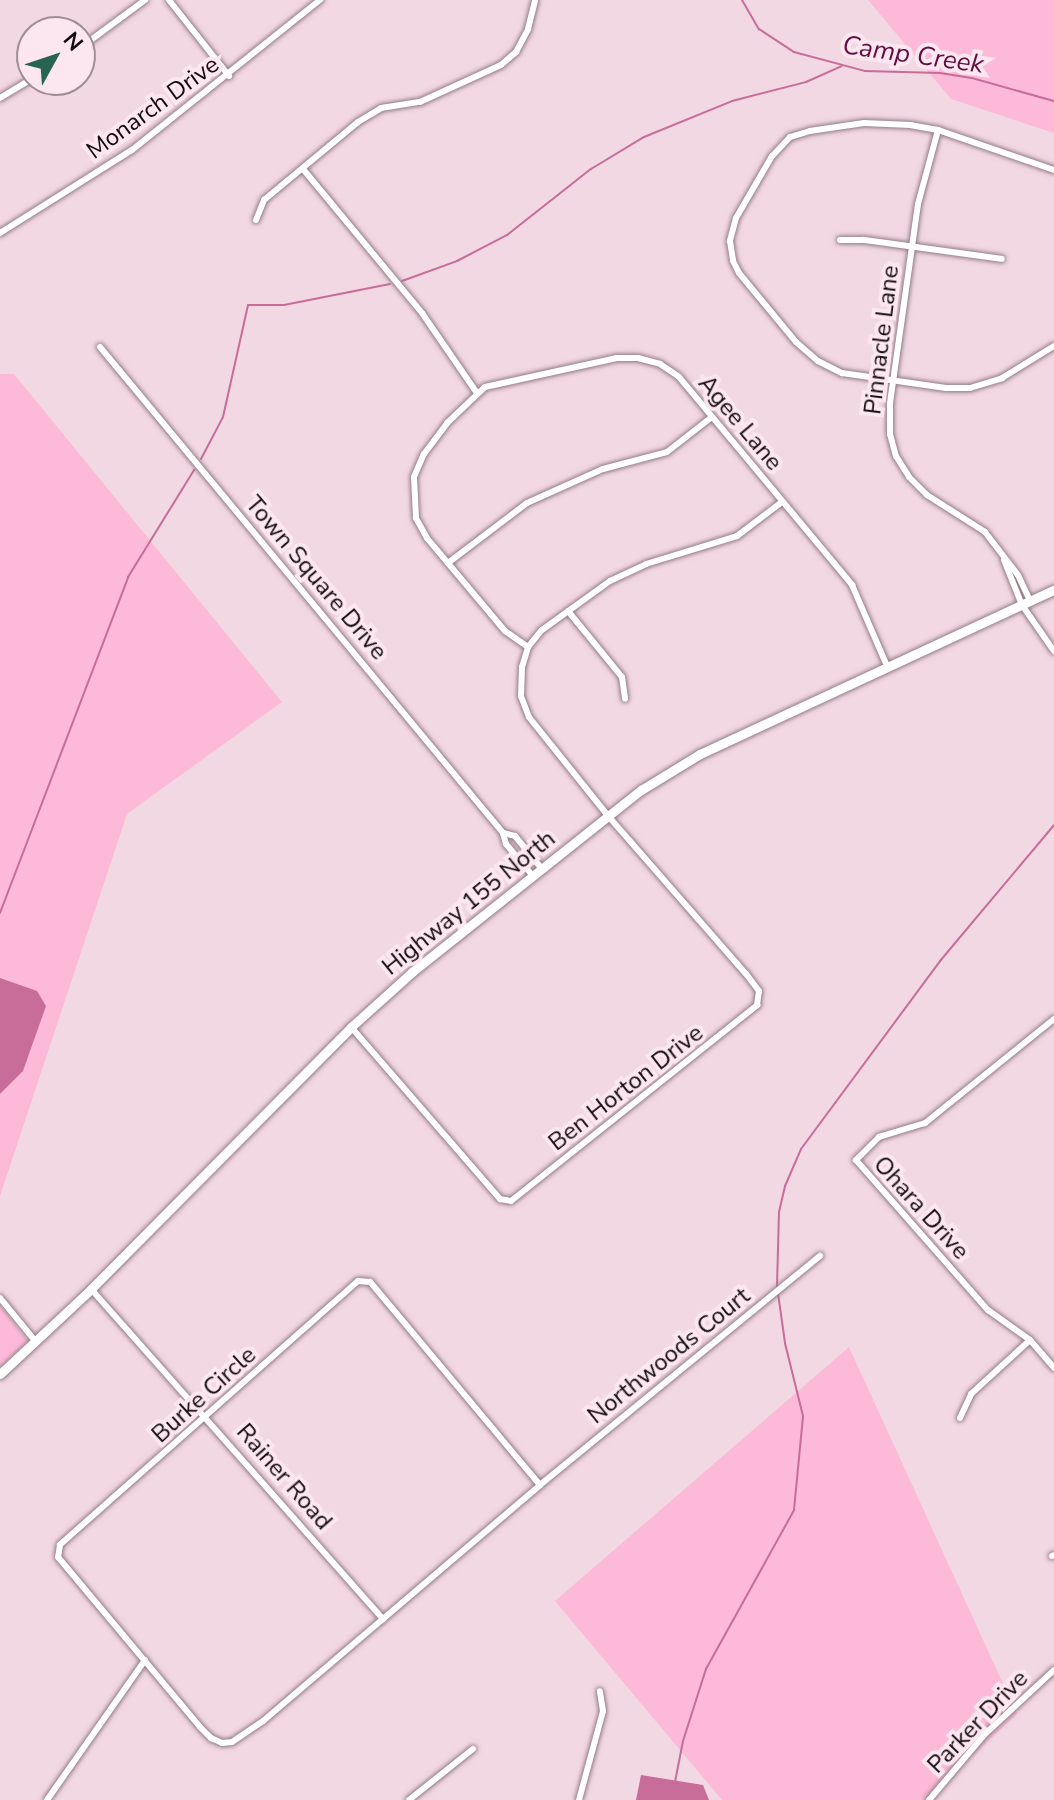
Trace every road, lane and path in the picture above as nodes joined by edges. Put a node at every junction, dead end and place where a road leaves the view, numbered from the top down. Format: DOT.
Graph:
graph roads {
  1 [pos="145,0"];
  2 [pos="169,0"];
  3 [pos="535,0"];
  4 [pos="316,1"];
  5 [pos="96,36"];
  6 [pos="229,76"];
  7 [pos="938,130"];
  8 [pos="303,169"];
  9 [pos="1054,170"];
  10 [pos="256,220"];
  11 [pos="0,233"];
  12 [pos="840,240"];
  13 [pos="912,246"];
  14 [pos="1002,259"];
  15 [pos="1054,346"];
  16 [pos="100,347"];
  17 [pos="893,381"];
  18 [pos="477,393"];
  19 [pos="712,417"];
  20 [pos="782,502"];
  21 [pos="448,563"];
  22 [pos="1054,590"];
  23 [pos="1026,603"];
  24 [pos="568,611"];
  25 [pos="528,647"];
  26 [pos="1054,651"];
  27 [pos="888,668"];
  28 [pos="625,699"];
  29 [pos="609,817"];
  30 [pos="503,833"];
  31 [pos="542,869"];
  32 [pos="533,877"];
  33 [pos="1054,1019"];
  34 [pos="351,1027"];
  35 [pos="820,1256"];
  36 [pos="91,1289"];
  37 [pos="0,1298"];
  38 [pos="1030,1340"];
  39 [pos="36,1342"];
  40 [pos="1054,1368"];
  41 [pos="0,1374"];
  42 [pos="208,1417"];
  43 [pos="960,1418"];
  44 [pos="540,1485"];
  45 [pos="383,1619"];
  46 [pos="145,1660"];
  47 [pos="1054,1670"];
  48 [pos="600,1691"];
  49 [pos="473,1749"];
  50 [pos="47,1800"];
  51 [pos="409,1800"];
  52 [pos="579,1800"];
  53 [pos="929,1800"];
  1 -- 5 [label="street"];
  2 -- 6 [label="street"];
  3 -- 8 [label="street"];
  4 -- 6 [label="street, Monarch Drive"];
  6 -- 11 [label="street, Monarch Drive"];
  7 -- 9 [label="street"];
  7 -- 13 [label="street, Pinnacle Lane"];
  7 -- 17 [label="street"];
  8 -- 10 [label="street"];
  8 -- 18 [label="street"];
  12 -- 13 [label="street"];
  13 -- 14 [label="street"];
  13 -- 17 [label="street, Pinnacle Lane"];
  15 -- 17 [label="street"];
  16 -- 30 [label="street, Town Square Drive"];
  17 -- 23 [label="street, Pinnacle Lane"];
  18 -- 19 [label="street, Agee Lane"];
  18 -- 21 [label="street"];
  19 -- 20 [label="street, Agee Lane"];
  19 -- 21 [label="street"];
  20 -- 24 [label="street"];
  20 -- 27 [label="street, Agee Lane"];
  21 -- 25 [label="street"];
  22 -- 23 [label="main road, Highway 155 North"];
  23 -- 26 [label="street, Pinnacle Lane"];
  23 -- 27 [label="main road, Highway 155 North"];
  24 -- 25 [label="street"];
  24 -- 28 [label="street"];
  25 -- 29 [label="street"];
  27 -- 29 [label="main road, Highway 155 North"];
  29 -- 31 [label="main road, Highway 155 North"];
  29 -- 34 [label="street, Ben Horton Drive"];
  30 -- 31 [label="street, Town Square Drive"];
  30 -- 32 [label="street, Town Square Drive"];
  31 -- 32 [label="main road, Highway 155 North"];
  32 -- 34 [label="main road, Highway 155 North"];
  33 -- 38 [label="street, Ohara Drive"];
  34 -- 36 [label="main road, Highway 155 North"];
  35 -- 44 [label="street, Northwoods Court"];
  36 -- 39 [label="main road, Highway 155 North"];
  36 -- 42 [label="street, Rainer Road"];
  37 -- 39 [label="street"];
  38 -- 40 [label="street, Ohara Drive"];
  38 -- 43 [label="street"];
  39 -- 41 [label="main road, Highway 155 North"];
  42 -- 44 [label="street, Burke Circle"];
  42 -- 45 [label="street, Rainer Road"];
  42 -- 46 [label="street, Burke Circle"];
  44 -- 45 [label="street, Burke Circle"];
  45 -- 46 [label="street, Burke Circle"];
  46 -- 50 [label="street"];
  47 -- 53 [label="street, Parker Drive"];
  48 -- 52 [label="street"];
  49 -- 51 [label="street"];
}
